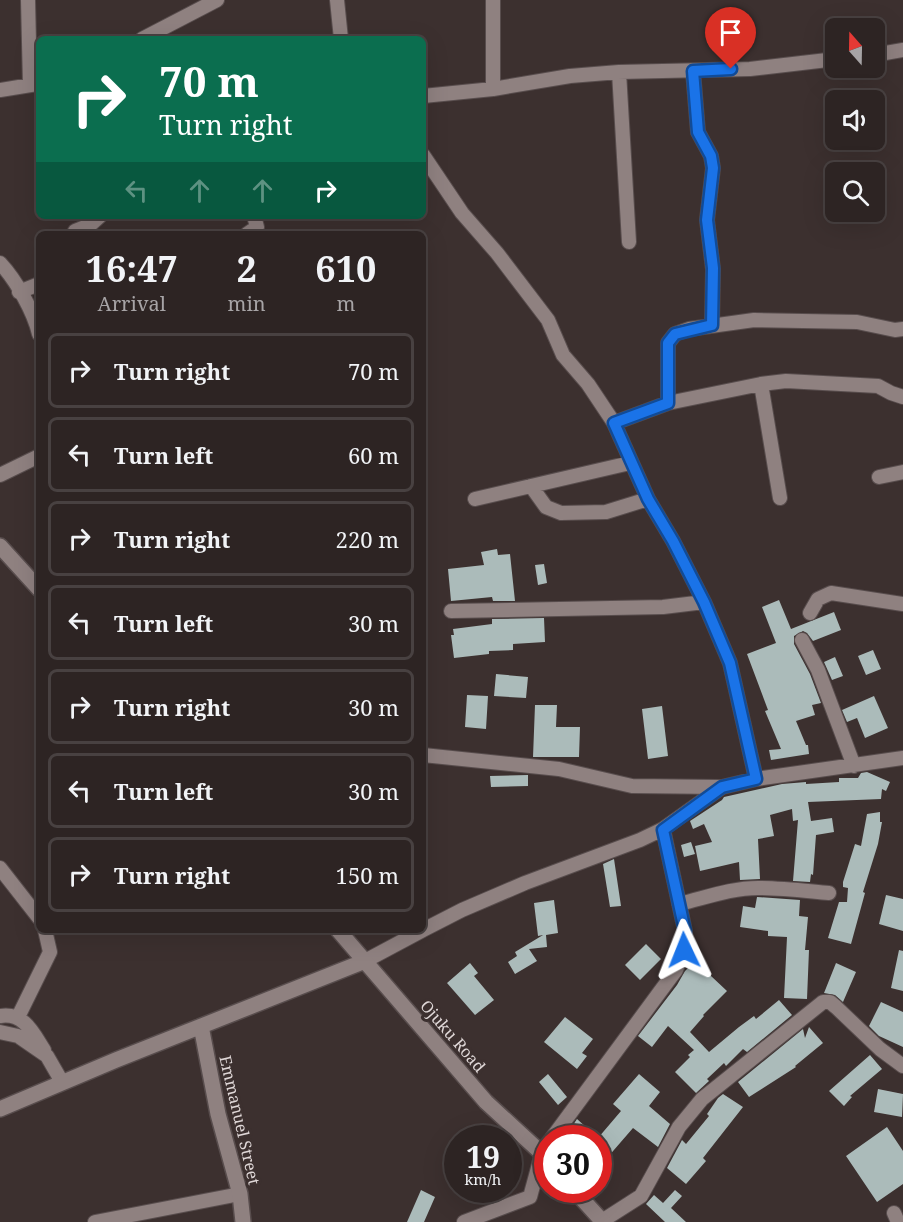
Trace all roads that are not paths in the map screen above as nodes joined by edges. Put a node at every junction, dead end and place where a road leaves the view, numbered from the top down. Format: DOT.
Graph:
graph roads {
  1 [pos="28,0"];
  2 [pos="217,0"];
  3 [pos="337,0"];
  4 [pos="492,0"];
  5 [pos="148,36"];
  6 [pos="341,36"];
  7 [pos="903,50"];
  8 [pos="885,52"];
  9 [pos="825,60"];
  10 [pos="693,71"];
  11 [pos="618,72"];
  12 [pos="35,84"];
  13 [pos="493,89"];
  14 [pos="0,90"];
  15 [pos="426,96"];
  16 [pos="426,159"];
  17 [pos="97,219"];
  18 [pos="75,231"];
  19 [pos="629,242"];
  20 [pos="0,263"];
  21 [pos="36,285"];
  22 [pos="20,292"];
  23 [pos="36,321"];
  24 [pos="712,325"];
  25 [pos="903,329"];
  26 [pos="760,384"];
  27 [pos="903,397"];
  28 [pos="668,403"];
  29 [pos="614,423"];
  30 [pos="36,457"];
  31 [pos="630,463"];
  32 [pos="903,472"];
  33 [pos="0,475"];
  34 [pos="879,477"];
  35 [pos="531,486"];
  36 [pos="780,498"];
  37 [pos="475,499"];
  38 [pos="648,499"];
  39 [pos="0,546"];
  40 [pos="36,587"];
  41 [pos="704,602"];
  42 [pos="903,604"];
  43 [pos="451,611"];
  44 [pos="810,613"];
  45 [pos="802,640"];
  46 [pos="426,755"];
  47 [pos="896,760"];
  48 [pos="854,766"];
  49 [pos="903,772"];
  50 [pos="756,779"];
  51 [pos="722,787"];
  52 [pos="663,830"];
  53 [pos="0,868"];
  54 [pos="829,893"];
  55 [pos="679,904"];
  56 [pos="36,914"];
  57 [pos="426,928"];
  58 [pos="46,933"];
  59 [pos="341,933"];
  60 [pos="417,933"];
  61 [pos="365,961"];
  62 [pos="0,1016"];
  63 [pos="18,1017"];
  64 [pos="201,1026"];
  65 [pos="0,1032"];
  66 [pos="47,1056"];
  67 [pos="903,1066"];
  68 [pos="62,1082"];
  69 [pos="0,1109"];
  70 [pos="562,1125"];
  71 [pos="534,1143"];
  72 [pos="534,1186"];
  73 [pos="240,1194"];
  74 [pos="586,1203"];
  75 [pos="603,1221"];
  76 [pos="95,1222"];
  77 [pos="243,1222"];
  78 [pos="464,1222"];
  1 -- 12 [label="street"];
  2 -- 5 [label="street"];
  3 -- 6 [label="street"];
  4 -- 13 [label="street"];
  7 -- 8 [label="street"];
  9 -- 10 [label="street"];
  10 -- 11 [label="street"];
  10 -- 24 [label="street"];
  11 -- 13 [label="street"];
  11 -- 19 [label="street"];
  12 -- 14 [label="street"];
  13 -- 15 [label="street"];
  16 -- 29 [label="street"];
  17 -- 18 [label="street"];
  20 -- 22 [label="street"];
  21 -- 22 [label="street"];
  22 -- 23 [label="street"];
  24 -- 25 [label="street"];
  24 -- 28 [label="street"];
  26 -- 27 [label="street"];
  26 -- 28 [label="street"];
  26 -- 36 [label="street"];
  28 -- 29 [label="street"];
  29 -- 31 [label="street"];
  30 -- 33 [label="street"];
  31 -- 35 [label="street"];
  31 -- 38 [label="street"];
  32 -- 34 [label="street"];
  35 -- 37 [label="street"];
  35 -- 38 [label="street"];
  38 -- 41 [label="street"];
  39 -- 40 [label="main road"];
  41 -- 43 [label="street"];
  41 -- 50 [label="street"];
  42 -- 44 [label="street"];
  45 -- 48 [label="street"];
  46 -- 51 [label="street"];
  47 -- 48 [label="street"];
  47 -- 49 [label="street"];
  48 -- 50 [label="street"];
  50 -- 51 [label="street"];
  51 -- 52 [label="street"];
  52 -- 55 [label="street"];
  52 -- 57 [label="street"];
  53 -- 56 [label="street"];
  54 -- 55 [label="street"];
  55 -- 70 [label="street"];
  58 -- 63 [label="street"];
  59 -- 61 [label="main road, Ojuku Road"];
  60 -- 61 [label="street"];
  61 -- 64 [label="main road"];
  61 -- 71 [label="main road, Ojuku Road"];
  62 -- 63 [label="street"];
  63 -- 66 [label="street"];
  64 -- 68 [label="main road"];
  64 -- 73 [label="main road, Emmanuel Street"];
  65 -- 66 [label="street"];
  66 -- 68 [label="street"];
  67 -- 75 [label="street"];
  68 -- 69 [label="main road"];
  72 -- 78 [label="street"];
  73 -- 76 [label="street"];
  73 -- 77 [label="main road, Emmanuel Street"];
  74 -- 75 [label="main road"];
}
